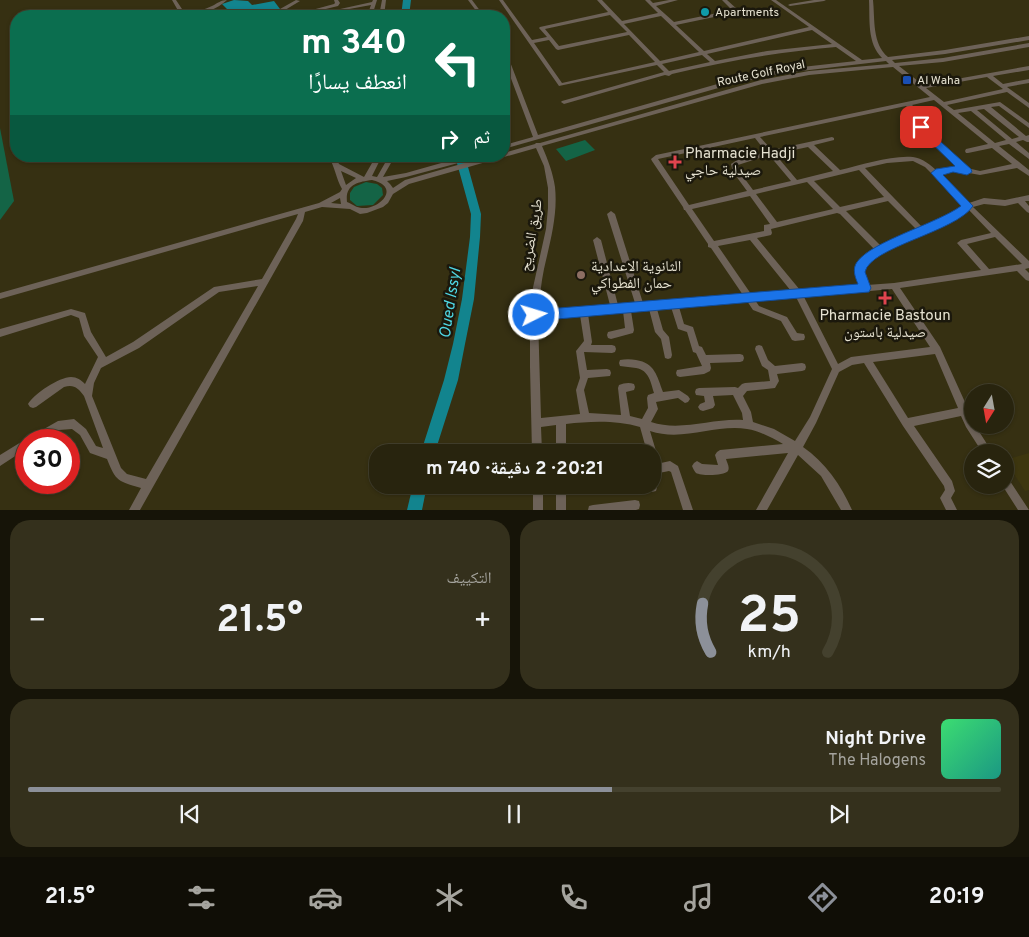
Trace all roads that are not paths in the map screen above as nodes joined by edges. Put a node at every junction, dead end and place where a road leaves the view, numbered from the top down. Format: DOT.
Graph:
graph roads {
  1 [pos="225,0"];
  2 [pos="281,0"];
  3 [pos="602,0"];
  4 [pos="647,0"];
  5 [pos="676,0"];
  6 [pos="734,0"];
  7 [pos="773,0"];
  8 [pos="824,0"];
  9 [pos="871,0"];
  10 [pos="298,1"];
  11 [pos="725,1"];
  12 [pos="371,2"];
  13 [pos="652,5"];
  14 [pos="790,5"];
  15 [pos="285,6"];
  16 [pos="203,10"];
  17 [pos="282,10"];
  18 [pos="337,10"];
  19 [pos="510,12"];
  20 [pos="612,13"];
  21 [pos="662,14"];
  22 [pos="621,23"];
  23 [pos="673,24"];
  24 [pos="813,28"];
  25 [pos="630,33"];
  26 [pos="550,38"];
  27 [pos="767,38"];
  28 [pos="1029,38"];
  29 [pos="531,42"];
  30 [pos="836,45"];
  31 [pos="1029,45"];
  32 [pos="780,50"];
  33 [pos="703,53"];
  34 [pos="886,59"];
  35 [pos="860,61"];
  36 [pos="658,63"];
  37 [pos="714,63"];
  38 [pos="894,64"];
  39 [pos="1029,68"];
  40 [pos="510,70"];
  41 [pos="669,74"];
  42 [pos="988,75"];
  43 [pos="586,79"];
  44 [pos="1029,81"];
  45 [pos="1001,86"];
  46 [pos="921,87"];
  47 [pos="1008,90"];
  48 [pos="597,92"];
  49 [pos="934,98"];
  50 [pos="564,102"];
  51 [pos="907,104"];
  52 [pos="942,104"];
  53 [pos="985,106"];
  54 [pos="1029,106"];
  55 [pos="973,109"];
  56 [pos="953,112"];
  57 [pos="1029,126"];
  58 [pos="757,137"];
  59 [pos="832,139"];
  60 [pos="1028,139"];
  61 [pos="537,141"];
  62 [pos="1010,141"];
  63 [pos="810,145"];
  64 [pos="993,145"];
  65 [pos="510,146"];
  66 [pos="968,151"];
  67 [pos="510,152"];
  68 [pos="771,154"];
  69 [pos="1029,157"];
  70 [pos="335,162"];
  71 [pos="375,162"];
  72 [pos="389,162"];
  73 [pos="464,162"];
  74 [pos="1018,165"];
  75 [pos="337,166"];
  76 [pos="861,168"];
  77 [pos="444,169"];
  78 [pos="967,172"];
  79 [pos="839,173"];
  80 [pos="936,173"];
  81 [pos="1029,174"];
  82 [pos="365,178"];
  83 [pos="380,179"];
  84 [pos="808,179"];
  85 [pos="795,182"];
  86 [pos="344,191"];
  87 [pos="752,192"];
  88 [pos="390,193"];
  89 [pos="890,198"];
  90 [pos="1029,198"];
  91 [pos="1020,201"];
  92 [pos="321,205"];
  93 [pos="967,206"];
  94 [pos="348,207"];
  95 [pos="686,208"];
  96 [pos="302,210"];
  97 [pos="1029,210"];
  98 [pos="841,211"];
  99 [pos="611,214"];
  100 [pos="774,225"];
  101 [pos="922,231"];
  102 [pos="996,234"];
  103 [pos="751,236"];
  104 [pos="598,240"];
  105 [pos="712,245"];
  106 [pos="880,250"];
  107 [pos="1028,264"];
  108 [pos="1019,268"];
  109 [pos="986,271"];
  110 [pos="1029,278"];
  111 [pos="264,282"];
  112 [pos="894,286"];
  113 [pos="865,288"];
  114 [pos="799,295"];
  115 [pos="0,296"];
  116 [pos="750,299"];
  117 [pos="674,305"];
  118 [pos="652,306"];
  119 [pos="640,307"];
  120 [pos="626,308"];
  121 [pos="615,309"];
  122 [pos="583,311"];
  123 [pos="534,315"];
  124 [pos="0,333"];
  125 [pos="611,335"];
  126 [pos="801,338"];
  127 [pos="582,348"];
  128 [pos="612,349"];
  129 [pos="759,349"];
  130 [pos="937,350"];
  131 [pos="668,355"];
  132 [pos="740,358"];
  133 [pos="704,359"];
  134 [pos="866,359"];
  135 [pos="623,363"];
  136 [pos="99,365"];
  137 [pos="802,367"];
  138 [pos="836,369"];
  139 [pos="774,370"];
  140 [pos="606,373"];
  141 [pos="680,373"];
  142 [pos="583,374"];
  143 [pos="631,387"];
  144 [pos="738,395"];
  145 [pos="88,396"];
  146 [pos="659,397"];
  147 [pos="685,399"];
  148 [pos="33,404"];
  149 [pos="702,407"];
  150 [pos="964,411"];
  151 [pos="585,418"];
  152 [pos="561,420"];
  153 [pos="626,420"];
  154 [pos="536,423"];
  155 [pos="906,423"];
  156 [pos="644,425"];
  157 [pos="750,425"];
  158 [pos="53,429"];
  159 [pos="80,429"];
  160 [pos="80,429"];
  161 [pos="537,444"];
  162 [pos="561,444"];
  163 [pos="649,444"];
  164 [pos="796,448"];
  165 [pos="15,451"];
  166 [pos="112,456"];
  167 [pos="0,461"];
  168 [pos="698,466"];
  169 [pos="661,469"];
  170 [pos="148,485"];
  171 [pos="538,494"];
  172 [pos="561,494"];
  173 [pos="1014,494"];
  174 [pos="635,505"];
  175 [pos="134,510"];
  176 [pos="538,510"];
  177 [pos="562,510"];
  178 [pos="593,510"];
  179 [pos="688,510"];
  180 [pos="761,510"];
  181 [pos="847,510"];
  182 [pos="952,510"];
  183 [pos="1024,510"];
  1 -- 16 [label="street"];
  2 -- 15 [label="street"];
  3 -- 20 [label="street"];
  4 -- 13 [label="street"];
  5 -- 13 [label="street"];
  6 -- 11 [label="street"];
  7 -- 24 [label="street"];
  8 -- 14 [label="street"];
  9 -- 34 [label="street"];
  10 -- 15 [label="street"];
  11 -- 23 [label="street"];
  12 -- 18 [label="street"];
  13 -- 21 [label="street"];
  15 -- 17 [label="street"];
  19 -- 29 [label="street"];
  20 -- 22 [label="street"];
  20 -- 26 [label="street"];
  21 -- 22 [label="street"];
  21 -- 23 [label="street"];
  22 -- 25 [label="street"];
  23 -- 33 [label="street"];
  24 -- 27 [label="street"];
  24 -- 30 [label="street"];
  25 -- 26 [label="street"];
  25 -- 36 [label="street"];
  26 -- 29 [label="street"];
  27 -- 32 [label="street"];
  27 -- 33 [label="street"];
  28 -- 34 [label="street, Route Golf Royal"];
  29 -- 43 [label="street"];
  30 -- 32 [label="street"];
  30 -- 35 [label="street"];
  31 -- 38 [label="street, Route Golf Royal"];
  32 -- 37 [label="street"];
  33 -- 36 [label="street"];
  33 -- 37 [label="street"];
  34 -- 35 [label="street, Route Golf Royal"];
  34 -- 38 [label="street"];
  35 -- 61 [label="street, Route Golf Royal"];
  36 -- 41 [label="street"];
  36 -- 43 [label="street"];
  37 -- 41 [label="street"];
  38 -- 46 [label="street"];
  38 -- 61 [label="street, Route Golf Royal"];
  39 -- 42 [label="street"];
  40 -- 61 [label="street, طريق الضريح"];
  41 -- 48 [label="street"];
  42 -- 45 [label="street"];
  42 -- 46 [label="street"];
  43 -- 48 [label="street"];
  44 -- 45 [label="street"];
  45 -- 47 [label="street"];
  46 -- 49 [label="street"];
  47 -- 52 [label="street"];
  47 -- 54 [label="street"];
  48 -- 50 [label="street"];
  49 -- 51 [label="street"];
  49 -- 52 [label="street"];
  51 -- 58 [label="street"];
  51 -- 78 [label="street"];
  52 -- 56 [label="street"];
  53 -- 55 [label="street"];
  53 -- 57 [label="street"];
  53 -- 60 [label="street"];
  55 -- 56 [label="street"];
  55 -- 62 [label="street"];
  56 -- 64 [label="street"];
  58 -- 68 [label="street"];
  58 -- 95 [label="street"];
  59 -- 63 [label="street"];
  60 -- 62 [label="street"];
  61 -- 65 [label="street, Route Golf Royal"];
  61 -- 67 [label="street, Route Golf Royal"];
  61 -- 123 [label="street, طريق الضريح"];
  62 -- 64 [label="street"];
  62 -- 69 [label="street"];
  63 -- 68 [label="street"];
  63 -- 79 [label="street"];
  64 -- 66 [label="street"];
  64 -- 74 [label="street"];
  68 -- 85 [label="street"];
  68 -- 87 [label="street"];
  70 -- 75 [label="street"];
  71 -- 82 [label="street"];
  72 -- 83 [label="street"];
  73 -- 77 [label="street"];
  74 -- 78 [label="street"];
  74 -- 81 [label="street"];
  75 -- 82 [label="street"];
  75 -- 86 [label="street"];
  76 -- 79 [label="street"];
  76 -- 80 [label="street"];
  76 -- 89 [label="street"];
  77 -- 83 [label="street"];
  77 -- 88 [label="street"];
  78 -- 80 [label="street"];
  79 -- 84 [label="street"];
  80 -- 93 [label="street"];
  82 -- 83 [label="street"];
  82 -- 86 [label="street"];
  83 -- 88 [label="street"];
  84 -- 85 [label="street"];
  84 -- 98 [label="street"];
  85 -- 87 [label="street"];
  86 -- 92 [label="street"];
  86 -- 94 [label="street"];
  87 -- 95 [label="street"];
  87 -- 100 [label="street"];
  88 -- 94 [label="street"];
  89 -- 98 [label="street"];
  89 -- 101 [label="street"];
  90 -- 91 [label="street"];
  91 -- 93 [label="street"];
  91 -- 97 [label="street"];
  92 -- 94 [label="street"];
  92 -- 96 [label="street"];
  93 -- 101 [label="street"];
  93 -- 102 [label="street"];
  95 -- 105 [label="street"];
  96 -- 111 [label="street"];
  96 -- 115 [label="street"];
  98 -- 100 [label="street"];
  98 -- 106 [label="street"];
  99 -- 119 [label="street"];
  100 -- 103 [label="street"];
  101 -- 106 [label="street"];
  102 -- 107 [label="street"];
  102 -- 109 [label="street"];
  103 -- 105 [label="street"];
  103 -- 114 [label="street"];
  104 -- 121 [label="street"];
  105 -- 116 [label="street"];
  106 -- 113 [label="street"];
  107 -- 108 [label="street"];
  108 -- 109 [label="street"];
  108 -- 110 [label="street"];
  109 -- 112 [label="street"];
  111 -- 136 [label="street"];
  111 -- 170 [label="street"];
  112 -- 113 [label="street"];
  112 -- 130 [label="street"];
  113 -- 114 [label="street"];
  114 -- 116 [label="street"];
  114 -- 138 [label="street"];
  116 -- 117 [label="street"];
  116 -- 126 [label="street"];
  117 -- 118 [label="street"];
  117 -- 133 [label="street"];
  118 -- 119 [label="street"];
  118 -- 131 [label="street"];
  119 -- 120 [label="street"];
  120 -- 121 [label="street"];
  120 -- 125 [label="street"];
  121 -- 122 [label="street"];
  122 -- 123 [label="street"];
  122 -- 127 [label="street"];
  123 -- 154 [label="street, طريق الضريح"];
  124 -- 136 [label="street"];
  127 -- 128 [label="street"];
  127 -- 142 [label="street"];
  129 -- 139 [label="street"];
  130 -- 134 [label="street"];
  130 -- 150 [label="street"];
  132 -- 133 [label="street"];
  133 -- 141 [label="street"];
  134 -- 138 [label="street"];
  134 -- 155 [label="street"];
  135 -- 146 [label="street"];
  136 -- 145 [label="street"];
  137 -- 139 [label="street"];
  138 -- 164 [label="street"];
  139 -- 144 [label="street"];
  140 -- 142 [label="street"];
  142 -- 151 [label="street"];
  143 -- 153 [label="street"];
  144 -- 149 [label="street"];
  144 -- 157 [label="street"];
  145 -- 148 [label="street"];
  145 -- 166 [label="street"];
  146 -- 147 [label="street"];
  146 -- 156 [label="street"];
  150 -- 155 [label="street"];
  151 -- 152 [label="street"];
  151 -- 153 [label="street"];
  152 -- 154 [label="street"];
  152 -- 162 [label="street"];
  153 -- 156 [label="street"];
  154 -- 161 [label="street, طريق الضريح"];
  155 -- 182 [label="street"];
  156 -- 157 [label="street"];
  156 -- 163 [label="street"];
  157 -- 164 [label="street"];
  158 -- 160 [label="street"];
  159 -- 166 [label="street"];
  164 -- 168 [label="street"];
  164 -- 180 [label="street"];
  164 -- 181 [label="street"];
  165 -- 167 [label="street"];
  166 -- 170 [label="street"];
  169 -- 179 [label="street"];
  170 -- 175 [label="street"];
  171 -- 176 [label="street"];
  172 -- 177 [label="street"];
  173 -- 183 [label="street"];
  174 -- 178 [label="street"];
}
